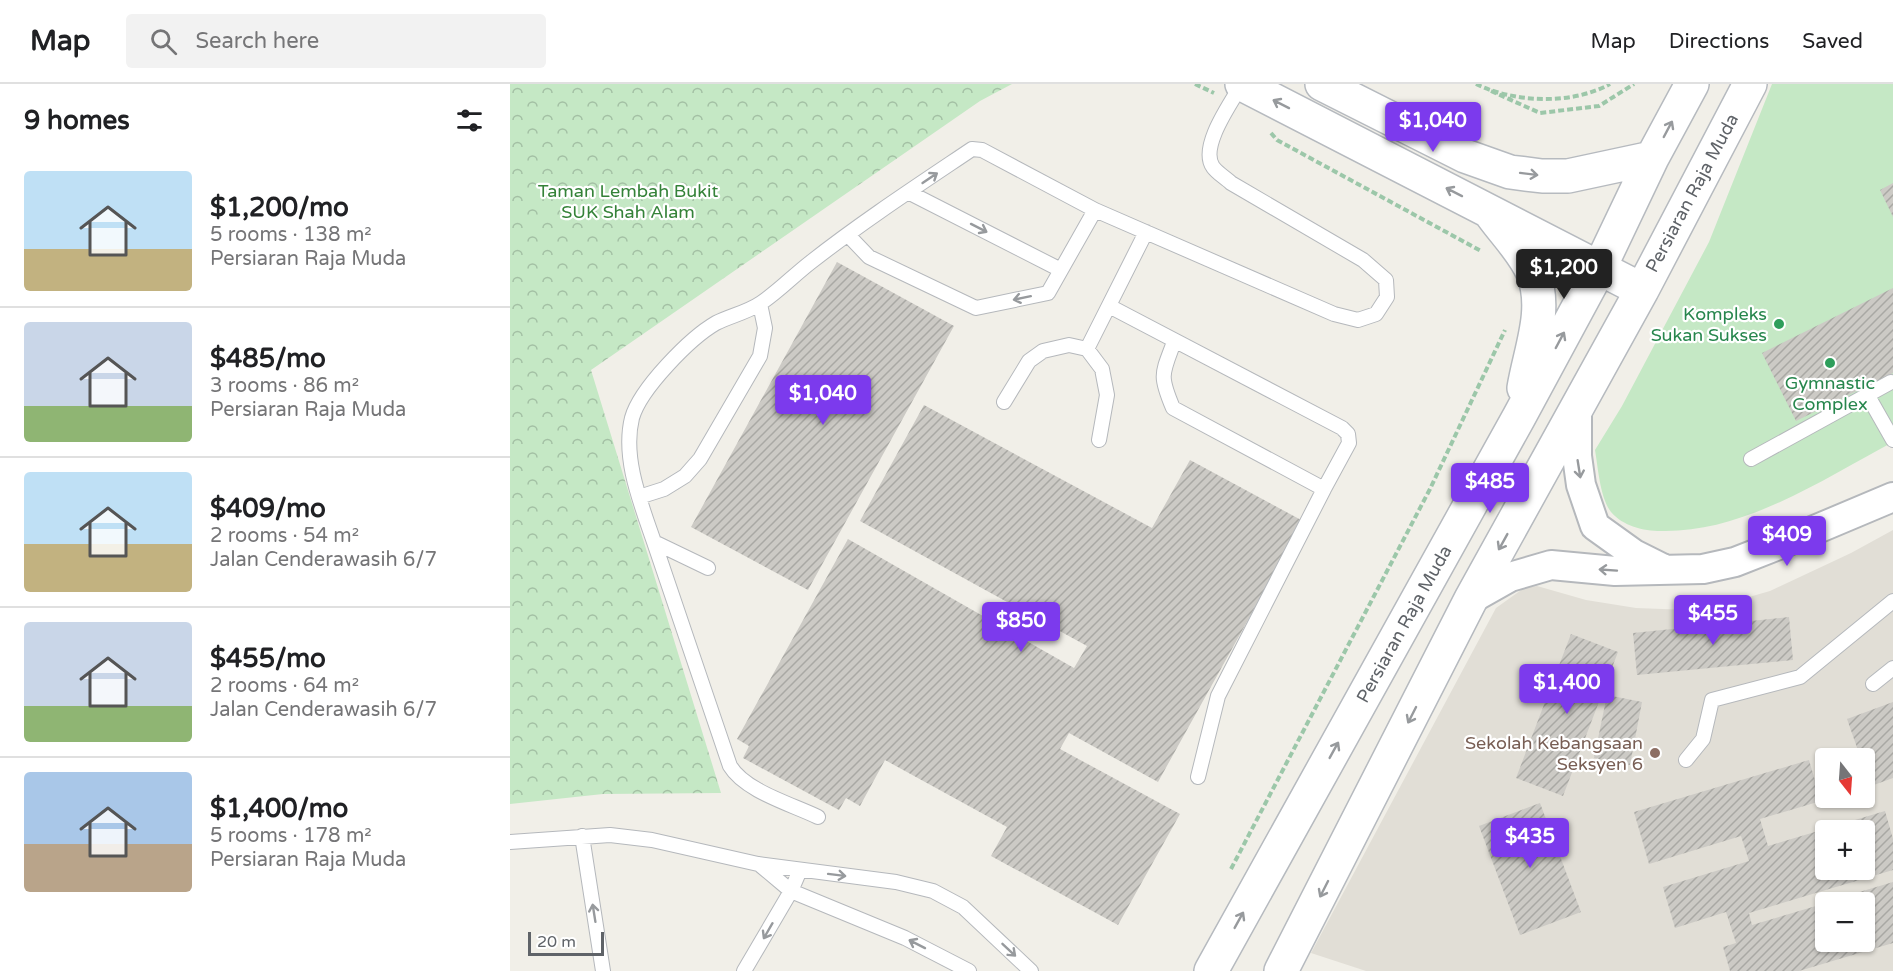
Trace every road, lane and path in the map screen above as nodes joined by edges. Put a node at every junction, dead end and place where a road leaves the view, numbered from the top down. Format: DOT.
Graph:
graph roads {
  1 [pos="1195,84"];
  2 [pos="1322,84"];
  3 [pos="1476,84"];
  4 [pos="1610,84"];
  5 [pos="1634,84"];
  6 [pos="1692,84"];
  7 [pos="1750,84"];
  8 [pos="1239,90"];
  9 [pos="1491,91"];
  10 [pos="1268,128"];
  11 [pos="1652,158"];
  12 [pos="908,192"];
  13 [pos="1095,210"];
  14 [pos="1488,210"];
  15 [pos="1146,232"];
  16 [pos="848,235"];
  17 [pos="1489,255"];
  18 [pos="1600,267"];
  19 [pos="1061,270"];
  20 [pos="1642,290"];
  21 [pos="760,304"];
  22 [pos="1109,306"];
  23 [pos="1506,327"];
  24 [pos="1174,342"];
  25 [pos="1087,349"];
  26 [pos="1891,382"];
  27 [pos="1868,396"];
  28 [pos="1004,402"];
  29 [pos="1576,411"];
  30 [pos="1519,417"];
  31 [pos="1099,440"];
  32 [pos="1893,440"];
  33 [pos="1751,459"];
  34 [pos="1324,489"];
  35 [pos="639,497"];
  36 [pos="1893,497"];
  37 [pos="654,542"];
  38 [pos="708,568"];
  39 [pos="1667,571"];
  40 [pos="1471,599"];
  41 [pos="1893,601"];
  42 [pos="1893,668"];
  43 [pos="1873,684"];
  44 [pos="1686,760"];
  45 [pos="1198,777"];
  46 [pos="818,817"];
  47 [pos="582,836"];
  48 [pos="510,842"];
  49 [pos="758,864"];
  50 [pos="800,870"];
  51 [pos="1227,877"];
  52 [pos="791,891"];
  53 [pos="603,971"];
  54 [pos="744,971"];
  55 [pos="969,971"];
  56 [pos="1031,971"];
  57 [pos="1211,971"];
  58 [pos="1281,971"];
  1 -- 8 [label="path"];
  2 -- 11 [label="main road, one-way"];
  3 -- 9 [label="path"];
  4 -- 9 [label="path"];
  5 -- 9 [label="path"];
  11 -- 6 [label="main road, Persiaran Raja Muda, one-way"];
  7 -- 20 [label="main road, Persiaran Raja Muda"];
  14 -- 8 [label="main road, one-way"];
  8 -- 15 [label="lane"];
  10 -- 17 [label="path"];
  11 -- 18 [label="main road, Persiaran Raja Muda"];
  12 -- 13 [label="lane, one-way"];
  12 -- 16 [label="lane"];
  12 -- 19 [label="lane, one-way"];
  13 -- 15 [label="lane"];
  13 -- 19 [label="lane"];
  14 -- 18 [label="main road"];
  14 -- 30 [label="main road"];
  15 -- 22 [label="lane"];
  19 -- 16 [label="lane, one-way"];
  16 -- 21 [label="lane"];
  18 -- 20 [label="main road"];
  30 -- 18 [label="main road, Persiaran Raja Muda, one-way"];
  20 -- 29 [label="main road, Persiaran Raja Muda"];
  21 -- 35 [label="lane"];
  21 -- 35 [label="lane"];
  22 -- 24 [label="lane"];
  22 -- 25 [label="lane"];
  23 -- 51 [label="path"];
  24 -- 34 [label="lane"];
  24 -- 34 [label="lane"];
  25 -- 28 [label="lane"];
  25 -- 31 [label="lane"];
  26 -- 27 [label="lane"];
  27 -- 32 [label="lane"];
  27 -- 33 [label="lane"];
  29 -- 39 [label="street, one-way"];
  29 -- 40 [label="main road, Persiaran Raja Muda, one-way"];
  57 -- 30 [label="main road, Persiaran Raja Muda, one-way"];
  34 -- 45 [label="lane"];
  35 -- 37 [label="lane"];
  36 -- 39 [label="street"];
  37 -- 38 [label="lane"];
  37 -- 46 [label="lane"];
  39 -- 40 [label="street, one-way"];
  40 -- 58 [label="main road, Persiaran Raja Muda, one-way"];
  41 -- 44 [label="lane"];
  42 -- 43 [label="lane"];
  47 -- 48 [label="lane"];
  47 -- 49 [label="lane"];
  53 -- 47 [label="lane, one-way"];
  49 -- 50 [label="lane"];
  49 -- 52 [label="lane"];
  50 -- 52 [label="lane"];
  50 -- 56 [label="lane, one-way"];
  52 -- 54 [label="lane, one-way"];
  55 -- 52 [label="lane, one-way"];
}
